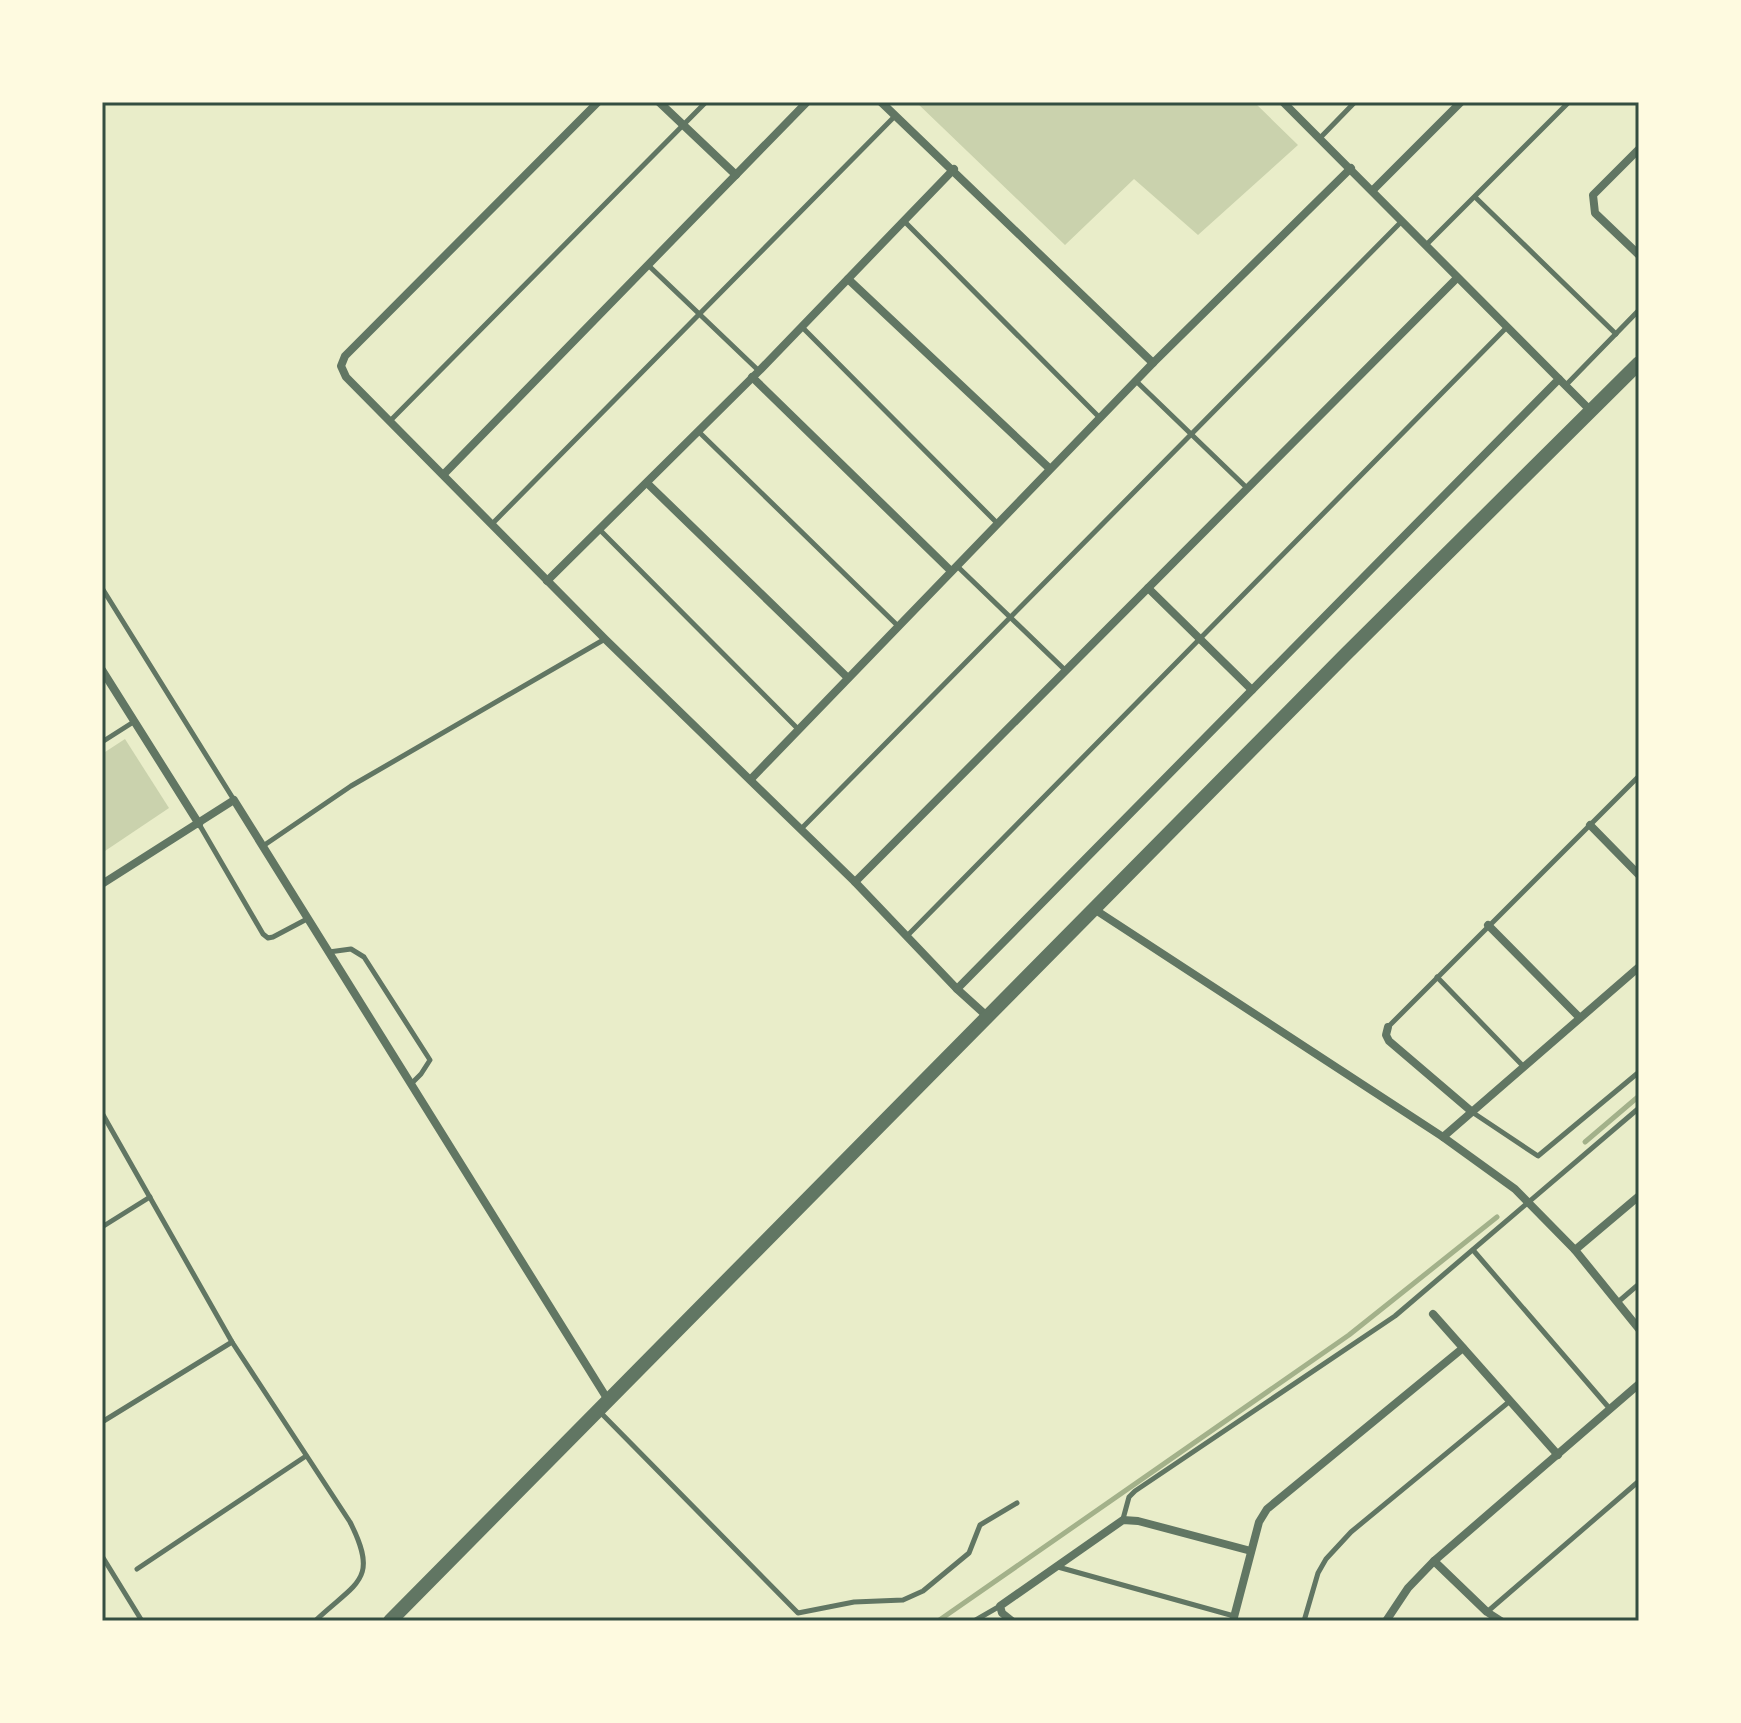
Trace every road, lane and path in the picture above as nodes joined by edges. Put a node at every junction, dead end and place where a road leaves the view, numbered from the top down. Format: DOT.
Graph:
graph roads {
  1 [pos="598,102"];
  2 [pos="659,102"];
  3 [pos="706,102"];
  4 [pos="807,102"];
  5 [pos="881,102"];
  6 [pos="1283,102"];
  7 [pos="1355,102"];
  8 [pos="1461,102"];
  9 [pos="1569,102"];
  10 [pos="896,115"];
  11 [pos="684,125"];
  12 [pos="1320,138"];
  13 [pos="1639,149"];
  14 [pos="1351,168"];
  15 [pos="954,169"];
  16 [pos="736,175"];
  17 [pos="1373,190"];
  18 [pos="1475,197"];
  19 [pos="904,221"];
  20 [pos="1402,221"];
  21 [pos="1426,246"];
  22 [pos="1639,255"];
  23 [pos="648,265"];
  24 [pos="1457,278"];
  25 [pos="848,279"];
  26 [pos="1639,310"];
  27 [pos="701,315"];
  28 [pos="802,327"];
  29 [pos="1507,327"];
  30 [pos="1616,334"];
  31 [pos="1153,363"];
  32 [pos="1639,363"];
  33 [pos="755,374"];
  34 [pos="1136,380"];
  35 [pos="1562,383"];
  36 [pos="1591,411"];
  37 [pos="1099,417"];
  38 [pos="390,421"];
  39 [pos="698,431"];
  40 [pos="1193,435"];
  41 [pos="1049,468"];
  42 [pos="444,474"];
  43 [pos="647,483"];
  44 [pos="1248,488"];
  45 [pos="997,523"];
  46 [pos="492,524"];
  47 [pos="599,529"];
  48 [pos="954,568"];
  49 [pos="547,581"];
  50 [pos="102,588"];
  51 [pos="1148,588"];
  52 [pos="1011,618"];
  53 [pos="898,626"];
  54 [pos="605,639"];
  55 [pos="1200,640"];
  56 [pos="102,670"];
  57 [pos="1066,671"];
  58 [pos="848,678"];
  59 [pos="1252,690"];
  60 [pos="135,721"];
  61 [pos="799,730"];
  62 [pos="102,742"];
  63 [pos="1639,776"];
  64 [pos="751,779"];
  65 [pos="234,800"];
  66 [pos="199,824"];
  67 [pos="1590,825"];
  68 [pos="801,829"];
  69 [pos="262,846"];
  70 [pos="1639,875"];
  71 [pos="855,882"];
  72 [pos="102,884"];
  73 [pos="1094,909"];
  74 [pos="307,919"];
  75 [pos="1488,925"];
  76 [pos="907,936"];
  77 [pos="328,952"];
  78 [pos="1639,967"];
  79 [pos="1437,977"];
  80 [pos="957,989"];
  81 [pos="989,1018"];
  82 [pos="1580,1018"];
  83 [pos="1388,1027"];
  84 [pos="1523,1066"];
  85 [pos="1639,1072"];
  86 [pos="411,1084"];
  87 [pos="1639,1108"];
  88 [pos="1471,1111"];
  89 [pos="102,1113"];
  90 [pos="1443,1137"];
  91 [pos="1639,1196"];
  92 [pos="150,1197"];
  93 [pos="1528,1203"];
  94 [pos="102,1227"];
  95 [pos="1473,1250"];
  96 [pos="1575,1250"];
  97 [pos="1639,1284"];
  98 [pos="1617,1302"];
  99 [pos="1433,1314"];
  100 [pos="1639,1329"];
  101 [pos="232,1342"];
  102 [pos="1463,1348"];
  103 [pos="1639,1384"];
  104 [pos="1510,1401"];
  105 [pos="604,1406"];
  106 [pos="1610,1409"];
  107 [pos="102,1422"];
  108 [pos="1558,1455"];
  109 [pos="306,1456"];
  110 [pos="1639,1481"];
  111 [pos="1017,1503"];
  112 [pos="1123,1520"];
  113 [pos="1251,1551"];
  114 [pos="102,1556"];
  115 [pos="1434,1561"];
  116 [pos="1056,1566"];
  117 [pos="137,1569"];
  118 [pos="1000,1606"];
  119 [pos="1487,1612"];
  120 [pos="1234,1618"];
  121 [pos="142,1621"];
  122 [pos="315,1621"];
  123 [pos="390,1621"];
  124 [pos="974,1621"];
  125 [pos="1012,1621"];
  126 [pos="1304,1621"];
  127 [pos="1386,1621"];
  128 [pos="1501,1621"];
  1 -- 38 [label="street"];
  2 -- 11 [label="street"];
  3 -- 11 [label="lane"];
  4 -- 16 [label="street"];
  5 -- 10 [label="street"];
  6 -- 12 [label="street"];
  7 -- 12 [label="lane"];
  8 -- 17 [label="street"];
  9 -- 18 [label="lane"];
  10 -- 15 [label="street"];
  10 -- 27 [label="lane"];
  11 -- 16 [label="street"];
  11 -- 38 [label="lane"];
  12 -- 14 [label="street"];
  13 -- 22 [label="street"];
  14 -- 17 [label="street"];
  14 -- 31 [label="street"];
  15 -- 19 [label="street"];
  15 -- 31 [label="street"];
  16 -- 23 [label="street"];
  17 -- 20 [label="street"];
  18 -- 21 [label="lane"];
  18 -- 30 [label="lane"];
  19 -- 25 [label="street"];
  19 -- 37 [label="lane"];
  20 -- 21 [label="street"];
  20 -- 40 [label="lane"];
  21 -- 24 [label="street"];
  23 -- 27 [label="lane"];
  23 -- 42 [label="street"];
  24 -- 29 [label="street"];
  24 -- 44 [label="street"];
  25 -- 28 [label="street"];
  25 -- 41 [label="street"];
  26 -- 30 [label="lane"];
  27 -- 33 [label="lane"];
  27 -- 46 [label="lane"];
  28 -- 33 [label="street"];
  28 -- 45 [label="lane"];
  29 -- 35 [label="street"];
  29 -- 55 [label="lane"];
  30 -- 35 [label="lane"];
  31 -- 34 [label="street"];
  32 -- 36 [label="street"];
  33 -- 39 [label="street"];
  33 -- 48 [label="street"];
  34 -- 37 [label="street"];
  34 -- 40 [label="lane"];
  35 -- 36 [label="street"];
  35 -- 59 [label="street"];
  36 -- 73 [label="street"];
  37 -- 41 [label="street"];
  38 -- 42 [label="street"];
  39 -- 43 [label="street"];
  39 -- 53 [label="lane"];
  40 -- 44 [label="lane"];
  40 -- 52 [label="lane"];
  41 -- 45 [label="street"];
  42 -- 46 [label="street"];
  43 -- 47 [label="street"];
  43 -- 58 [label="street"];
  44 -- 51 [label="street"];
  45 -- 48 [label="street"];
  46 -- 49 [label="street"];
  47 -- 49 [label="street"];
  47 -- 61 [label="lane"];
  48 -- 52 [label="lane"];
  48 -- 53 [label="street"];
  49 -- 54 [label="street"];
  50 -- 65 [label="lane"];
  51 -- 55 [label="street"];
  51 -- 57 [label="street"];
  52 -- 57 [label="lane"];
  52 -- 68 [label="lane"];
  53 -- 58 [label="street"];
  54 -- 64 [label="street"];
  54 -- 69 [label="lane"];
  55 -- 59 [label="street"];
  55 -- 76 [label="lane"];
  56 -- 60 [label="street"];
  57 -- 71 [label="street"];
  58 -- 61 [label="street"];
  59 -- 80 [label="street"];
  60 -- 62 [label="lane"];
  60 -- 66 [label="street"];
  61 -- 64 [label="street"];
  63 -- 67 [label="lane"];
  64 -- 68 [label="street"];
  65 -- 66 [label="street"];
  65 -- 69 [label="street"];
  66 -- 72 [label="street"];
  66 -- 74 [label="lane"];
  67 -- 70 [label="street"];
  67 -- 75 [label="lane"];
  68 -- 71 [label="street"];
  69 -- 74 [label="street"];
  71 -- 76 [label="street"];
  73 -- 81 [label="street"];
  73 -- 90 [label="street"];
  74 -- 77 [label="street"];
  75 -- 79 [label="lane"];
  75 -- 82 [label="street"];
  76 -- 80 [label="street"];
  77 -- 86 [label="street"];
  77 -- 86 [label="lane"];
  78 -- 82 [label="street"];
  79 -- 83 [label="lane"];
  79 -- 84 [label="lane"];
  80 -- 81 [label="street"];
  81 -- 105 [label="street"];
  82 -- 84 [label="street"];
  83 -- 88 [label="street"];
  84 -- 88 [label="street"];
  85 -- 88 [label="lane"];
  86 -- 105 [label="street"];
  87 -- 93 [label="lane"];
  88 -- 90 [label="street"];
  89 -- 92 [label="lane"];
  90 -- 93 [label="street"];
  91 -- 96 [label="street"];
  92 -- 94 [label="lane"];
  92 -- 101 [label="lane"];
  93 -- 95 [label="lane"];
  93 -- 96 [label="street"];
  95 -- 106 [label="lane"];
  95 -- 112 [label="lane"];
  96 -- 98 [label="street"];
  97 -- 98 [label="lane"];
  98 -- 100 [label="street"];
  99 -- 102 [label="street"];
  101 -- 107 [label="lane"];
  101 -- 109 [label="lane"];
  102 -- 104 [label="street"];
  102 -- 113 [label="street"];
  103 -- 106 [label="street"];
  104 -- 108 [label="street"];
  104 -- 126 [label="lane"];
  105 -- 111 [label="lane"];
  105 -- 123 [label="street"];
  106 -- 108 [label="street"];
  108 -- 115 [label="street"];
  109 -- 117 [label="lane"];
  109 -- 122 [label="lane"];
  110 -- 119 [label="lane"];
  112 -- 113 [label="street"];
  112 -- 116 [label="street"];
  113 -- 120 [label="street"];
  114 -- 121 [label="lane"];
  115 -- 119 [label="street"];
  115 -- 127 [label="street"];
  116 -- 118 [label="street"];
  116 -- 120 [label="lane"];
  118 -- 124 [label="lane"];
  118 -- 125 [label="street"];
  119 -- 128 [label="street"];
}
